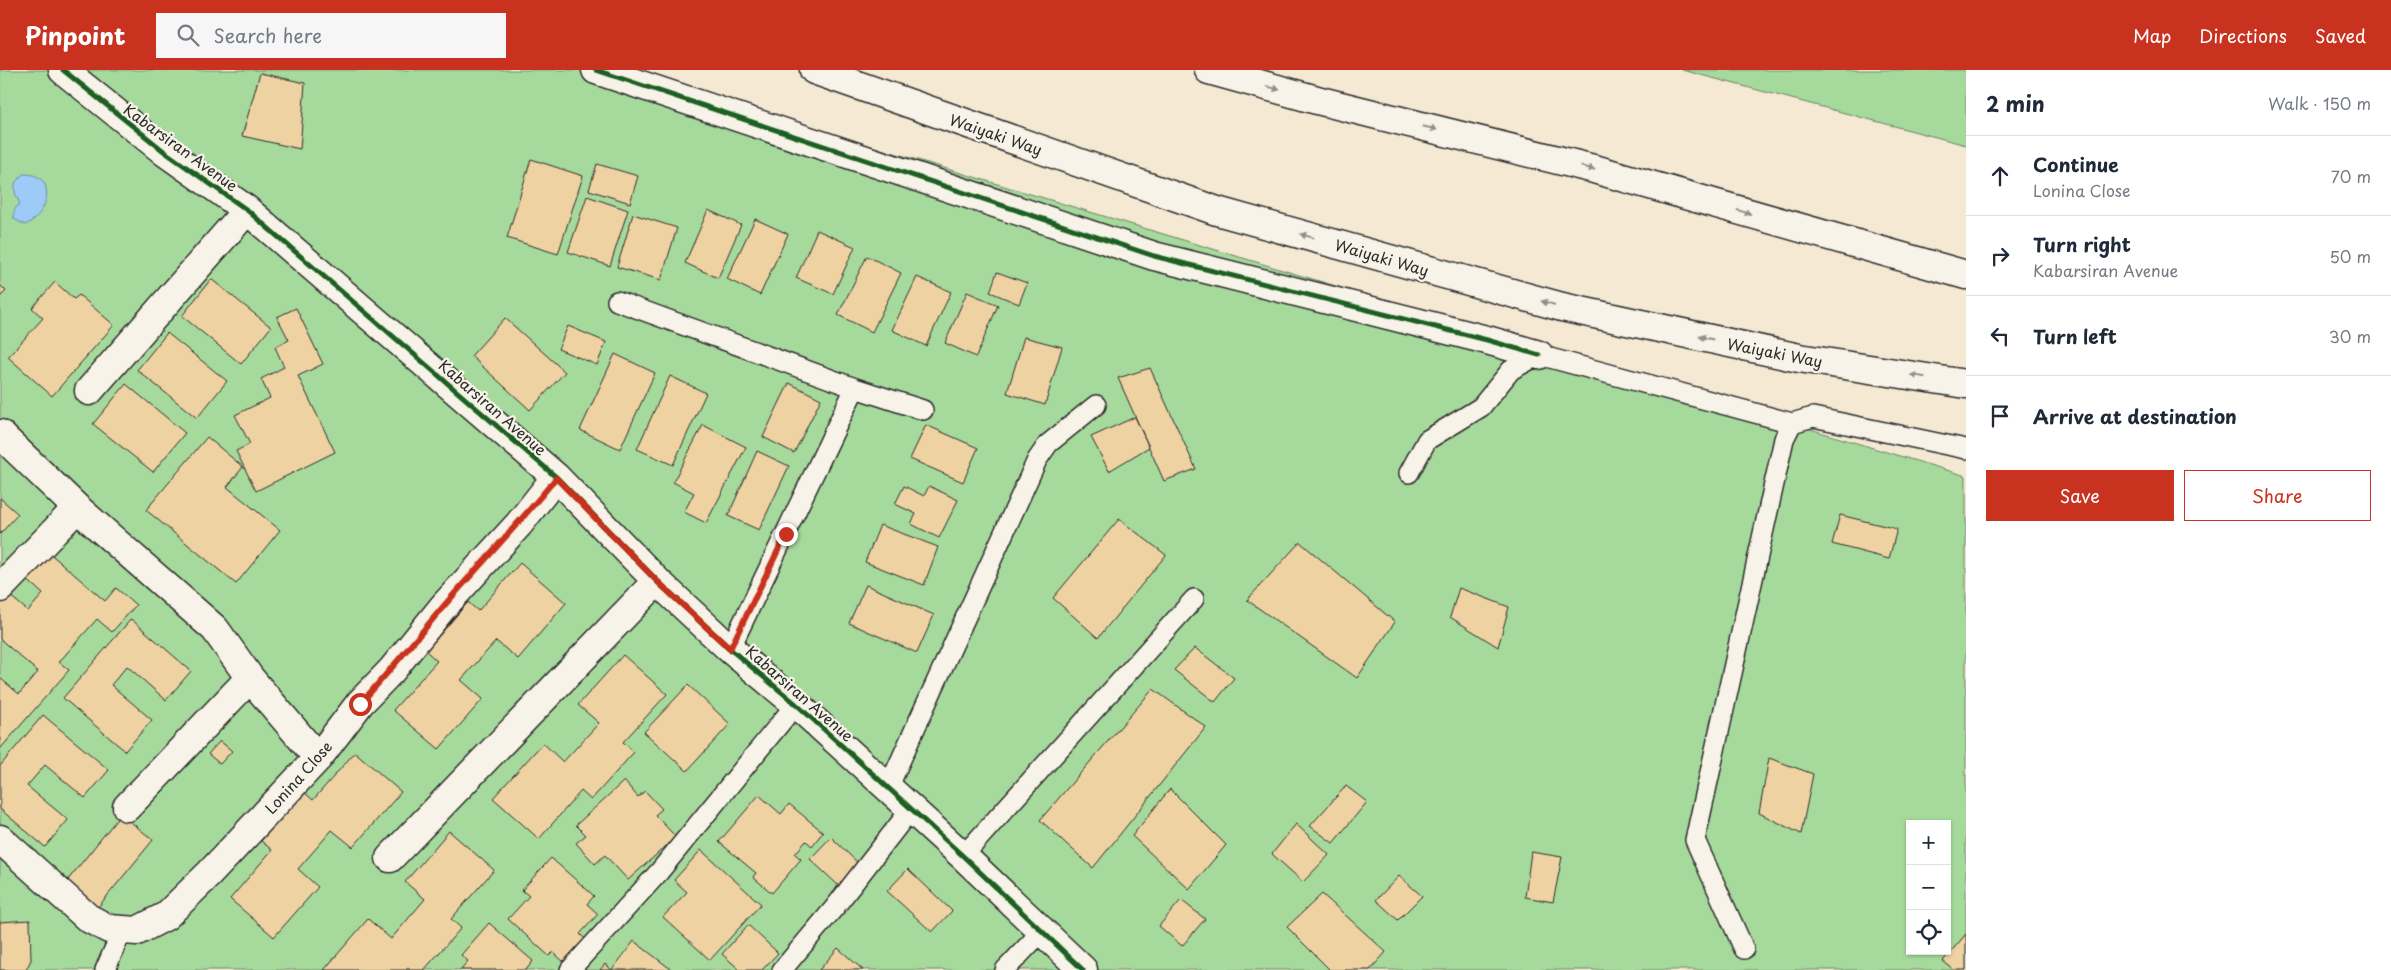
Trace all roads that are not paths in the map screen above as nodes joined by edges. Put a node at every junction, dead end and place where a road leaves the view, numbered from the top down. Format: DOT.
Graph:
graph roads {
  1 [pos="63,70"];
  2 [pos="596,70"];
  3 [pos="814,70"];
  4 [pos="1209,70"];
  5 [pos="247,210"];
  6 [pos="1966,275"];
  7 [pos="617,302"];
  8 [pos="1539,355"];
  9 [pos="1966,384"];
  10 [pos="855,388"];
  11 [pos="89,391"];
  12 [pos="1096,405"];
  13 [pos="923,410"];
  14 [pos="1792,423"];
  15 [pos="0,434"];
  16 [pos="1966,449"];
  17 [pos="1409,473"];
  18 [pos="556,478"];
  19 [pos="77,508"];
  20 [pos="657,581"];
  21 [pos="0,588"];
  22 [pos="1194,599"];
  23 [pos="730,649"];
  24 [pos="250,678"];
  25 [pos="796,704"];
  26 [pos="318,758"];
  27 [pos="888,788"];
  28 [pos="127,807"];
  29 [pos="911,808"];
  30 [pos="0,839"];
  31 [pos="963,856"];
  32 [pos="390,858"];
  33 [pos="122,932"];
  34 [pos="1041,932"];
  35 [pos="1744,950"];
  36 [pos="105,970"];
  37 [pos="570,970"];
  38 [pos="782,970"];
  39 [pos="1005,970"];
  40 [pos="1083,970"];
  1 -- 5 [label="main road, Kabarsiran Avenue"];
  2 -- 8 [label="main road"];
  9 -- 3 [label="main road, Waiyaki Way, one-way"];
  4 -- 6 [label="main road, one-way"];
  5 -- 11 [label="main road"];
  5 -- 18 [label="main road, Kabarsiran Avenue"];
  7 -- 10 [label="lane"];
  8 -- 14 [label="lane"];
  8 -- 17 [label="lane"];
  10 -- 13 [label="lane"];
  10 -- 23 [label="lane"];
  12 -- 27 [label="lane"];
  14 -- 16 [label="lane"];
  14 -- 35 [label="lane"];
  15 -- 19 [label="main road"];
  18 -- 20 [label="main road, Kabarsiran Avenue"];
  18 -- 26 [label="main road, Lonina Close"];
  19 -- 21 [label="main road"];
  19 -- 24 [label="main road"];
  20 -- 23 [label="main road, Kabarsiran Avenue"];
  20 -- 32 [label="main road"];
  22 -- 31 [label="lane"];
  23 -- 25 [label="main road, Kabarsiran Avenue"];
  24 -- 26 [label="main road"];
  24 -- 28 [label="main road"];
  25 -- 27 [label="main road, Kabarsiran Avenue"];
  25 -- 37 [label="lane"];
  26 -- 33 [label="main road, Lonina Close"];
  27 -- 29 [label="main road, Kabarsiran Avenue"];
  29 -- 31 [label="main road, Kabarsiran Avenue"];
  29 -- 38 [label="lane"];
  30 -- 33 [label="main road"];
  31 -- 34 [label="main road, Kabarsiran Avenue"];
  33 -- 36 [label="lane"];
  34 -- 39 [label="lane"];
  34 -- 40 [label="main road, Kabarsiran Avenue"];
}
